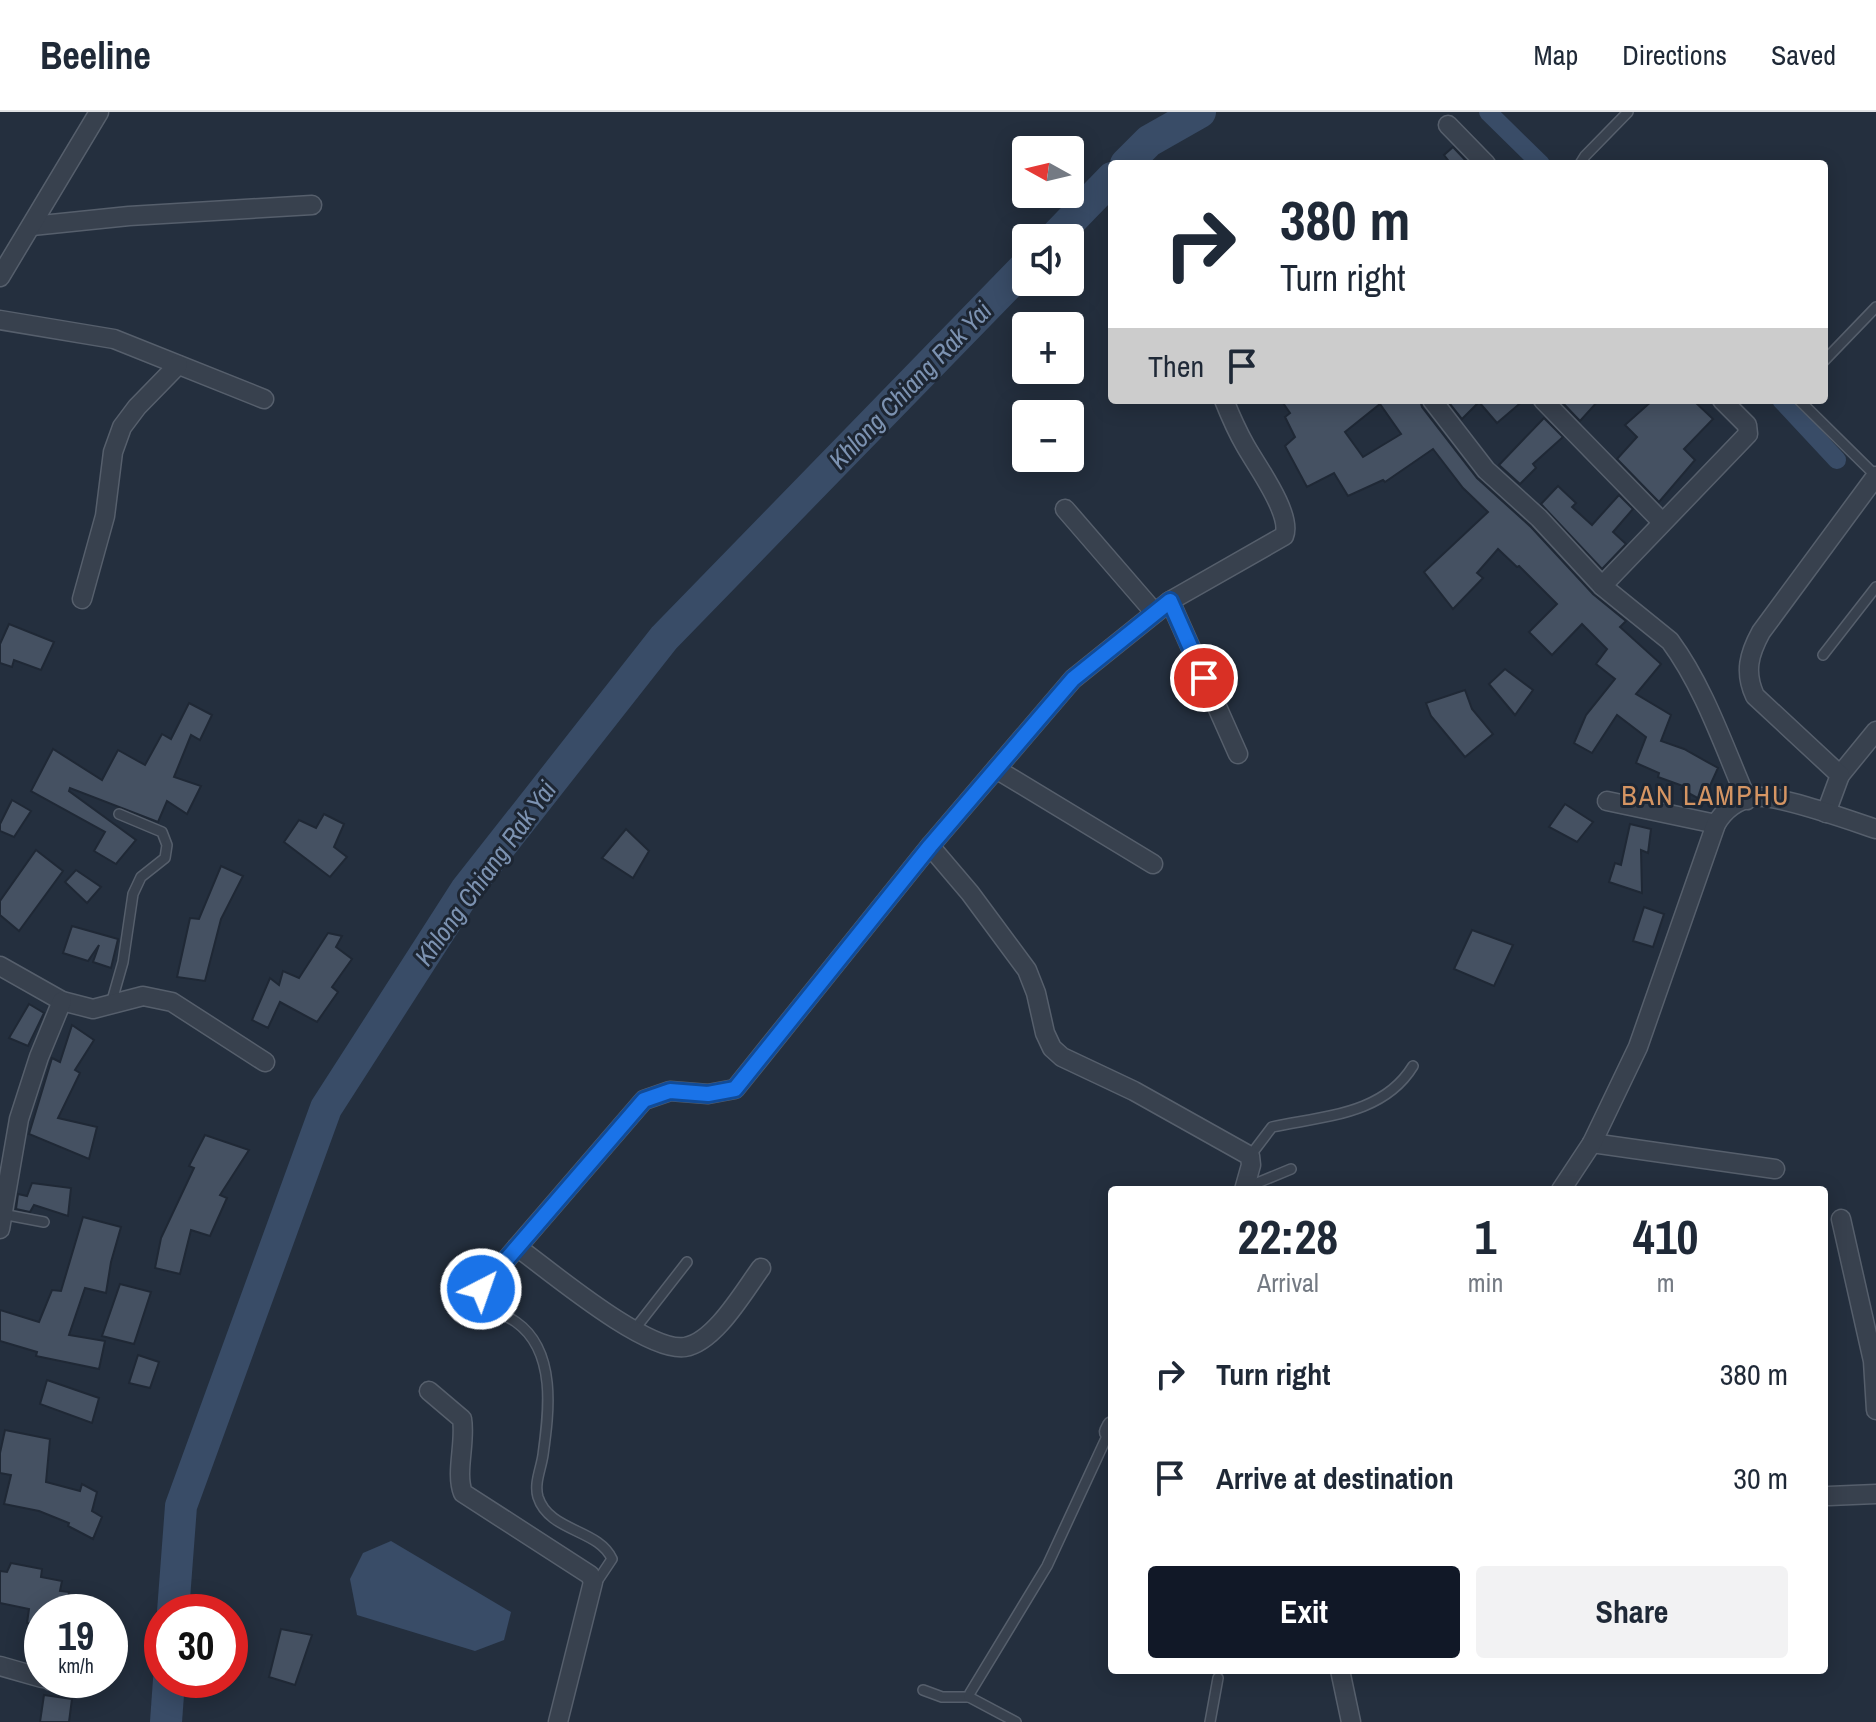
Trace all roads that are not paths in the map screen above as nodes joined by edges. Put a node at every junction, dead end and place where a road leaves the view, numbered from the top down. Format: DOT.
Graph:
graph roads {
  1 [pos="99,112"];
  2 [pos="1628,112"];
  3 [pos="1448,125"];
  4 [pos="1482,160"];
  5 [pos="1582,160"];
  6 [pos="312,205"];
  7 [pos="32,226"];
  8 [pos="0,277"];
  9 [pos="1876,307"];
  10 [pos="0,320"];
  11 [pos="1828,357"];
  12 [pos="178,365"];
  13 [pos="264,399"];
  14 [pos="1226,404"];
  15 [pos="1435,404"];
  16 [pos="1547,404"];
  17 [pos="1726,404"];
  18 [pos="1803,404"];
  19 [pos="1876,476"];
  20 [pos="1065,509"];
  21 [pos="1662,522"];
  22 [pos="1602,586"];
  23 [pos="1876,587"];
  24 [pos="82,599"];
  25 [pos="1170,601"];
  26 [pos="1155,613"];
  27 [pos="1823,655"];
  28 [pos="1876,731"];
  29 [pos="1238,754"];
  30 [pos="996,769"];
  31 [pos="1840,775"];
  32 [pos="1747,800"];
  33 [pos="1607,801"];
  34 [pos="1826,813"];
  35 [pos="119,814"];
  36 [pos="1716,824"];
  37 [pos="1876,829"];
  38 [pos="930,846"];
  39 [pos="1153,864"];
  40 [pos="0,966"];
  41 [pos="62,1001"];
  42 [pos="111,1004"];
  43 [pos="265,1062"];
  44 [pos="1413,1066"];
  45 [pos="1592,1143"];
  46 [pos="1250,1156"];
  47 [pos="1291,1169"];
  48 [pos="1775,1169"];
  49 [pos="1245,1186"];
  50 [pos="1251,1186"];
  51 [pos="1564,1186"];
  52 [pos="1841,1219"];
  53 [pos="1,1222"];
  54 [pos="44,1222"];
  55 [pos="517,1247"];
  56 [pos="687,1262"];
  57 [pos="761,1268"];
  58 [pos="481,1289"];
  59 [pos="634,1330"];
  60 [pos="429,1391"];
  61 [pos="1876,1410"];
  62 [pos="1108,1436"];
  63 [pos="1876,1494"];
  64 [pos="1829,1496"];
  65 [pos="592,1589"];
  66 [pos="0,1666"];
  67 [pos="24,1673"];
  68 [pos="1341,1674"];
  69 [pos="1218,1678"];
  70 [pos="923,1690"];
  71 [pos="969,1695"];
  72 [pos="558,1722"];
  73 [pos="1016,1722"];
  74 [pos="1210,1722"];
  75 [pos="1351,1722"];
  1 -- 7 [label="street"];
  2 -- 5 [label="lane"];
  3 -- 4 [label="street"];
  6 -- 7 [label="street"];
  7 -- 8 [label="street"];
  9 -- 11 [label="lane"];
  10 -- 12 [label="street"];
  12 -- 13 [label="street"];
  12 -- 24 [label="street"];
  14 -- 25 [label="street"];
  15 -- 22 [label="street"];
  16 -- 21 [label="street"];
  17 -- 21 [label="street"];
  18 -- 19 [label="lane"];
  19 -- 31 [label="street"];
  20 -- 26 [label="street"];
  21 -- 22 [label="street"];
  22 -- 32 [label="street"];
  23 -- 27 [label="lane"];
  25 -- 26 [label="street"];
  25 -- 29 [label="street"];
  26 -- 30 [label="street"];
  28 -- 31 [label="street"];
  30 -- 38 [label="street"];
  30 -- 39 [label="street"];
  31 -- 34 [label="street"];
  32 -- 34 [label="street"];
  32 -- 36 [label="street"];
  33 -- 36 [label="street"];
  34 -- 37 [label="street"];
  35 -- 42 [label="lane"];
  36 -- 45 [label="street"];
  38 -- 46 [label="street"];
  38 -- 55 [label="street"];
  40 -- 41 [label="street"];
  41 -- 42 [label="street"];
  41 -- 53 [label="street"];
  42 -- 43 [label="street"];
  44 -- 46 [label="lane"];
  45 -- 48 [label="street"];
  45 -- 51 [label="street"];
  46 -- 49 [label="street"];
  47 -- 50 [label="lane"];
  52 -- 61 [label="street"];
  53 -- 54 [label="lane"];
  55 -- 58 [label="street"];
  55 -- 59 [label="street"];
  56 -- 59 [label="lane"];
  57 -- 59 [label="street"];
  58 -- 65 [label="lane"];
  60 -- 65 [label="street"];
  62 -- 71 [label="lane"];
  63 -- 64 [label="street"];
  65 -- 72 [label="street"];
  66 -- 67 [label="street"];
  68 -- 75 [label="street"];
  69 -- 74 [label="lane"];
  70 -- 71 [label="lane"];
  71 -- 73 [label="lane"];
}
